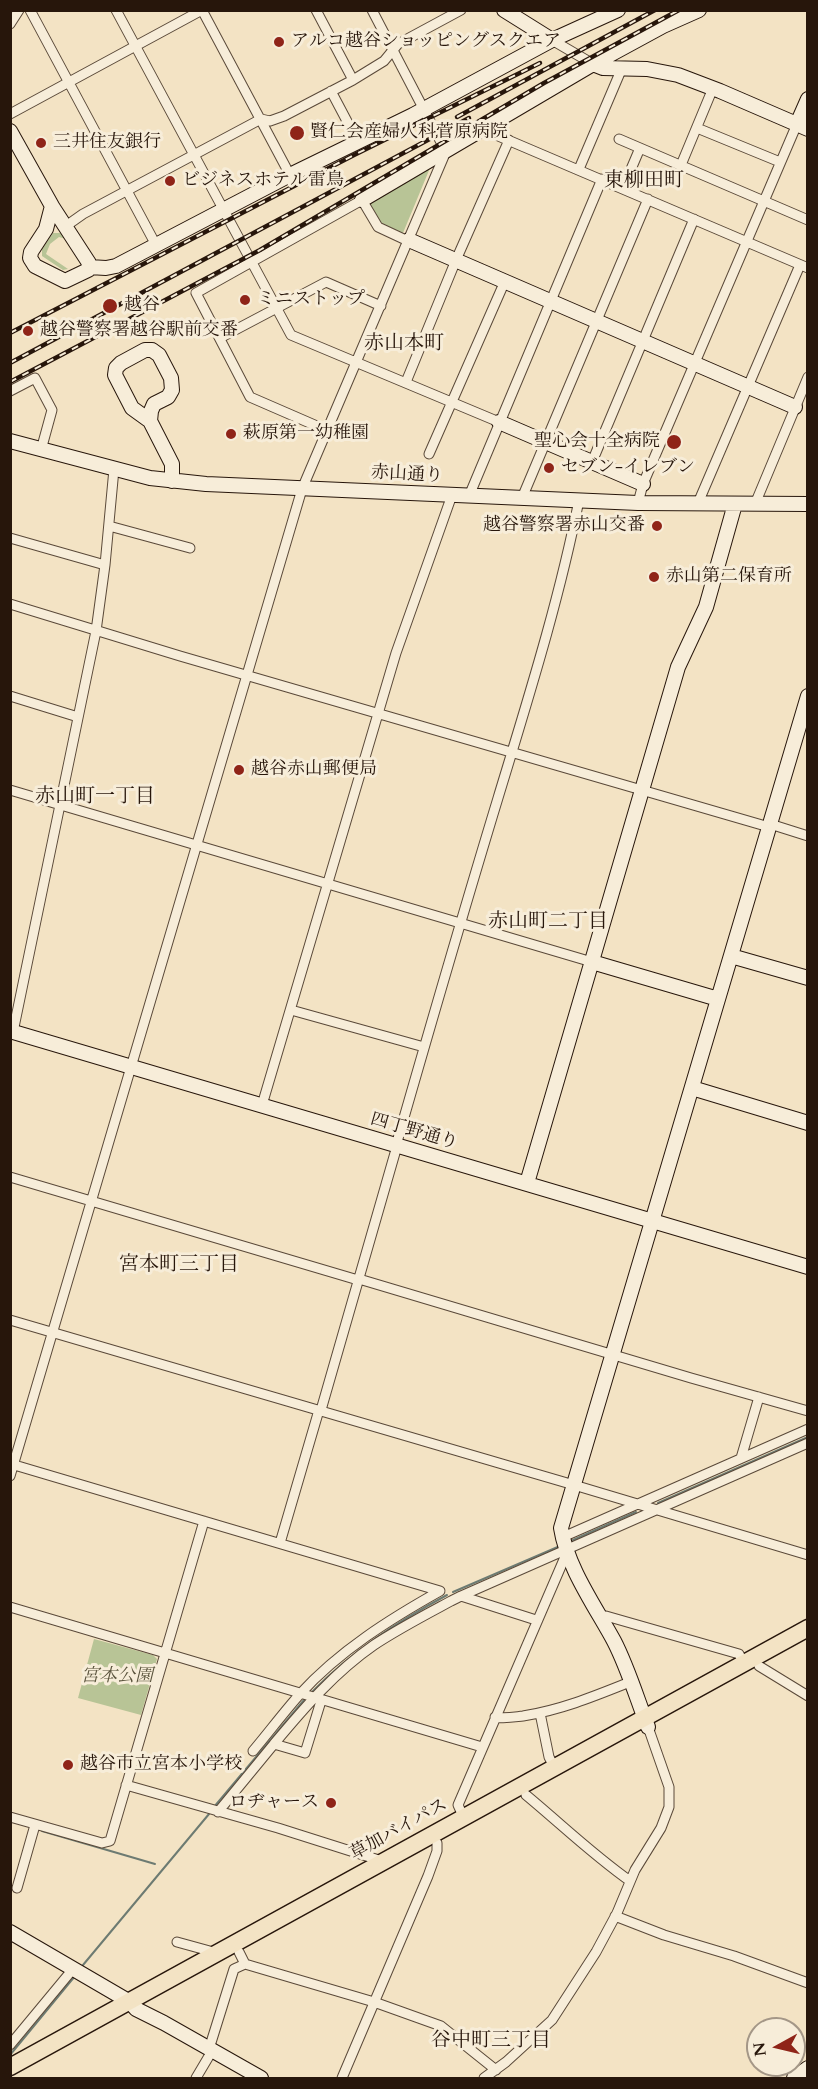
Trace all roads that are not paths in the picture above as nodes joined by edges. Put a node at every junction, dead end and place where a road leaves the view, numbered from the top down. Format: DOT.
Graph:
graph roads {
  1 [pos="19,10"];
  2 [pos="30,10"];
  3 [pos="116,10"];
  4 [pos="202,10"];
  5 [pos="316,10"];
  6 [pos="372,10"];
  7 [pos="462,10"];
  8 [pos="504,10"];
  9 [pos="618,10"];
  10 [pos="699,10"];
  11 [pos="10,24"];
  12 [pos="552,40"];
  13 [pos="135,46"];
  14 [pos="393,50"];
  15 [pos="593,64"];
  16 [pos="622,68"];
  17 [pos="353,80"];
  18 [pos="68,82"];
  19 [pos="714,88"];
  20 [pos="331,91"];
  21 [pos="807,99"];
  22 [pos="424,109"];
  23 [pos="10,114"];
  24 [pos="261,119"];
  25 [pos="487,126"];
  26 [pos="802,126"];
  27 [pos="697,128"];
  28 [pos="10,130"];
  29 [pos="619,139"];
  30 [pos="509,140"];
  31 [pos="358,142"];
  32 [pos="640,148"];
  33 [pos="444,151"];
  34 [pos="194,155"];
  35 [pos="780,162"];
  36 [pos="681,165"];
  37 [pos="579,169"];
  38 [pos="290,175"];
  39 [pos="602,179"];
  40 [pos="623,188"];
  41 [pos="126,191"];
  42 [pos="648,199"];
  43 [pos="362,200"];
  44 [pos="763,201"];
  45 [pos="52,206"];
  46 [pos="224,209"];
  47 [pos="694,219"];
  48 [pos="807,220"];
  49 [pos="66,226"];
  50 [pos="46,229"];
  51 [pos="409,240"];
  52 [pos="746,242"];
  53 [pos="156,245"];
  54 [pos="456,260"];
  55 [pos="253,262"];
  56 [pos="89,267"];
  57 [pos="804,267"];
  58 [pos="504,281"];
  59 [pos="550,301"];
  60 [pos="381,306"];
  61 [pos="277,308"];
  62 [pos="596,321"];
  63 [pos="220,338"];
  64 [pos="643,342"];
  65 [pos="356,362"];
  66 [pos="694,363"];
  67 [pos="807,377"];
  68 [pos="406,382"];
  69 [pos="748,386"];
  70 [pos="10,391"];
  71 [pos="453,402"];
  72 [pos="795,407"];
  73 [pos="150,421"];
  74 [pos="499,422"];
  75 [pos="326,430"];
  76 [pos="10,441"];
  77 [pos="546,442"];
  78 [pos="41,450"];
  79 [pos="429,454"];
  80 [pos="591,462"];
  81 [pos="114,470"];
  82 [pos="172,481"];
  83 [pos="643,484"];
  84 [pos="302,489"];
  85 [pos="452,495"];
  86 [pos="469,496"];
  87 [pos="522,498"];
  88 [pos="579,500"];
  89 [pos="638,503"];
  90 [pos="698,503"];
  91 [pos="735,504"];
  92 [pos="755,504"];
  93 [pos="807,504"];
  94 [pos="109,526"];
  95 [pos="10,538"];
  96 [pos="190,548"];
  97 [pos="105,565"];
  98 [pos="10,604"];
  99 [pos="96,631"];
  100 [pos="246,676"];
  101 [pos="10,696"];
  102 [pos="807,696"];
  103 [pos="379,713"];
  104 [pos="78,717"];
  105 [pos="512,753"];
  106 [pos="10,790"];
  107 [pos="643,791"];
  108 [pos="59,804"];
  109 [pos="770,826"];
  110 [pos="807,836"];
  111 [pos="196,844"];
  112 [pos="329,884"];
  113 [pos="460,923"];
  114 [pos="731,956"];
  115 [pos="592,962"];
  116 [pos="807,978"];
  117 [pos="718,999"];
  118 [pos="291,1010"];
  119 [pos="12,1032"];
  120 [pos="424,1047"];
  121 [pos="130,1066"];
  122 [pos="692,1088"];
  123 [pos="262,1105"];
  124 [pos="807,1123"];
  125 [pos="397,1146"];
  126 [pos="10,1177"];
  127 [pos="527,1183"];
  128 [pos="92,1201"];
  129 [pos="652,1222"];
  130 [pos="807,1267"];
  131 [pos="359,1280"];
  132 [pos="10,1320"];
  133 [pos="53,1332"];
  134 [pos="613,1355"];
  135 [pos="759,1397"];
  136 [pos="320,1410"];
  137 [pos="807,1411"];
  138 [pos="807,1429"];
  139 [pos="807,1443"];
  140 [pos="741,1458"];
  141 [pos="12,1464"];
  142 [pos="10,1476"];
  143 [pos="574,1485"];
  144 [pos="637,1504"];
  145 [pos="655,1511"];
  146 [pos="204,1521"];
  147 [pos="565,1542"];
  148 [pos="280,1543"];
  149 [pos="807,1555"];
  150 [pos="461,1596"];
  151 [pos="10,1607"];
  152 [pos="601,1619"];
  153 [pos="536,1620"];
  154 [pos="807,1628"];
  155 [pos="807,1640"];
  156 [pos="165,1653"];
  157 [pos="752,1665"];
  158 [pos="630,1682"];
  159 [pos="301,1693"];
  160 [pos="807,1696"];
  161 [pos="317,1699"];
  162 [pos="540,1713"];
  163 [pos="495,1717"];
  164 [pos="646,1722"];
  165 [pos="274,1744"];
  166 [pos="482,1747"];
  167 [pos="253,1751"];
  168 [pos="554,1767"];
  169 [pos="126,1785"];
  170 [pos="526,1795"];
  171 [pos="218,1812"];
  172 [pos="463,1816"];
  173 [pos="10,1817"];
  174 [pos="35,1825"];
  175 [pos="437,1843"];
  176 [pos="382,1861"];
  177 [pos="630,1881"];
  178 [pos="17,1888"];
  179 [pos="615,1916"];
  180 [pos="10,1932"];
  181 [pos="177,1942"];
  182 [pos="217,1953"];
  183 [pos="242,1958"];
  184 [pos="73,1969"];
  185 [pos="807,1983"];
  186 [pos="374,2002"];
  187 [pos="133,2005"];
  188 [pos="10,2045"];
  189 [pos="211,2050"];
  190 [pos="10,2067"];
  191 [pos="807,2068"];
  192 [pos="496,2070"];
  193 [pos="12,2079"];
  194 [pos="196,2079"];
  195 [pos="261,2079"];
  196 [pos="342,2079"];
  197 [pos="484,2079"];
  198 [pos="794,2079"];
  1 -- 11 [label="street"];
  2 -- 18 [label="street"];
  3 -- 13 [label="street"];
  4 -- 13 [label="street"];
  4 -- 24 [label="street"];
  5 -- 17 [label="street"];
  6 -- 14 [label="street"];
  7 -- 14 [label="street"];
  8 -- 12 [label="street"];
  9 -- 12 [label="street"];
  10 -- 15 [label="street"];
  12 -- 15 [label="street"];
  12 -- 22 [label="street"];
  13 -- 18 [label="street"];
  13 -- 34 [label="street"];
  14 -- 17 [label="street"];
  14 -- 22 [label="street"];
  15 -- 16 [label="street"];
  15 -- 25 [label="street"];
  16 -- 19 [label="street"];
  16 -- 37 [label="street"];
  17 -- 20 [label="street"];
  18 -- 23 [label="street"];
  18 -- 41 [label="street"];
  19 -- 26 [label="street"];
  19 -- 27 [label="street"];
  20 -- 24 [label="street"];
  20 -- 31 [label="street"];
  21 -- 26 [label="street"];
  22 -- 31 [label="street"];
  22 -- 33 [label="street"];
  24 -- 34 [label="street"];
  24 -- 38 [label="street"];
  25 -- 30 [label="street"];
  25 -- 33 [label="street"];
  26 -- 35 [label="street"];
  27 -- 35 [label="street"];
  27 -- 36 [label="street"];
  28 -- 45 [label="street"];
  29 -- 32 [label="street"];
  30 -- 37 [label="street"];
  30 -- 54 [label="street"];
  31 -- 38 [label="street"];
  32 -- 36 [label="street"];
  32 -- 40 [label="street"];
  33 -- 43 [label="street"];
  33 -- 51 [label="street"];
  34 -- 41 [label="street"];
  34 -- 46 [label="street"];
  35 -- 44 [label="street"];
  36 -- 44 [label="street"];
  37 -- 39 [label="street"];
  38 -- 46 [label="street"];
  39 -- 40 [label="street"];
  39 -- 59 [label="street"];
  40 -- 42 [label="street"];
  41 -- 49 [label="street"];
  41 -- 53 [label="street"];
  42 -- 47 [label="street"];
  42 -- 62 [label="street"];
  43 -- 51 [label="street"];
  43 -- 55 [label="street"];
  44 -- 48 [label="street"];
  44 -- 52 [label="street"];
  45 -- 49 [label="street"];
  45 -- 50 [label="street"];
  46 -- 53 [label="street"];
  46 -- 55 [label="street"];
  47 -- 52 [label="street"];
  47 -- 64 [label="street"];
  49 -- 50 [label="street"];
  49 -- 56 [label="street"];
  50 -- 56 [label="street"];
  51 -- 54 [label="street"];
  51 -- 60 [label="street"];
  52 -- 57 [label="street"];
  52 -- 66 [label="street"];
  53 -- 56 [label="street"];
  54 -- 58 [label="street"];
  54 -- 68 [label="street"];
  55 -- 61 [label="street"];
  55 -- 63 [label="street"];
  57 -- 69 [label="street"];
  58 -- 59 [label="street"];
  58 -- 71 [label="street"];
  59 -- 62 [label="street"];
  59 -- 74 [label="street"];
  60 -- 61 [label="street"];
  60 -- 65 [label="street"];
  61 -- 63 [label="street"];
  61 -- 65 [label="street"];
  62 -- 64 [label="street"];
  62 -- 77 [label="street"];
  63 -- 75 [label="street"];
  64 -- 66 [label="street"];
  64 -- 80 [label="street"];
  65 -- 68 [label="street"];
  65 -- 75 [label="street"];
  66 -- 69 [label="street"];
  66 -- 83 [label="street"];
  67 -- 72 [label="street"];
  68 -- 71 [label="street"];
  69 -- 72 [label="street"];
  69 -- 90 [label="street"];
  70 -- 78 [label="street"];
  71 -- 74 [label="street"];
  71 -- 79 [label="street"];
  72 -- 92 [label="street"];
  73 -- 73 [label="street"];
  73 -- 82 [label="street"];
  74 -- 77 [label="street"];
  74 -- 86 [label="street"];
  75 -- 84 [label="street"];
  76 -- 78 [label="street, 赤山通り"];
  77 -- 80 [label="street"];
  77 -- 87 [label="street"];
  78 -- 81 [label="street, 赤山通り"];
  80 -- 83 [label="street"];
  81 -- 82 [label="street, 赤山通り"];
  81 -- 94 [label="street"];
  82 -- 84 [label="street, 赤山通り"];
  83 -- 89 [label="street"];
  84 -- 85 [label="street, 赤山通り"];
  84 -- 100 [label="street"];
  85 -- 86 [label="street, 赤山通り"];
  85 -- 103 [label="street"];
  86 -- 87 [label="street, 赤山通り"];
  87 -- 88 [label="street, 赤山通り"];
  88 -- 89 [label="street, 赤山通り"];
  88 -- 105 [label="street"];
  89 -- 90 [label="street, 赤山通り"];
  90 -- 91 [label="street, 赤山通り"];
  91 -- 92 [label="street, 赤山通り"];
  91 -- 107 [label="street"];
  92 -- 93 [label="street, 赤山通り"];
  94 -- 96 [label="street"];
  94 -- 97 [label="street"];
  95 -- 97 [label="street"];
  97 -- 99 [label="street"];
  98 -- 99 [label="street"];
  99 -- 100 [label="street"];
  99 -- 104 [label="street"];
  100 -- 103 [label="street"];
  100 -- 111 [label="street"];
  101 -- 104 [label="street"];
  102 -- 109 [label="street"];
  103 -- 105 [label="street"];
  103 -- 112 [label="street"];
  104 -- 108 [label="street"];
  105 -- 107 [label="street"];
  105 -- 113 [label="street"];
  106 -- 108 [label="street"];
  107 -- 109 [label="street"];
  107 -- 115 [label="street"];
  108 -- 111 [label="street"];
  108 -- 119 [label="street"];
  109 -- 110 [label="street"];
  109 -- 114 [label="street"];
  111 -- 112 [label="street"];
  111 -- 121 [label="street"];
  112 -- 113 [label="street"];
  112 -- 118 [label="street"];
  113 -- 115 [label="street"];
  113 -- 120 [label="street"];
  114 -- 116 [label="street"];
  114 -- 117 [label="street"];
  115 -- 117 [label="street"];
  115 -- 127 [label="street"];
  117 -- 122 [label="street"];
  118 -- 120 [label="street"];
  118 -- 123 [label="street"];
  119 -- 121 [label="street, 四丁野通り"];
  120 -- 125 [label="street"];
  121 -- 123 [label="street, 四丁野通り"];
  121 -- 128 [label="street"];
  122 -- 124 [label="street"];
  122 -- 129 [label="street"];
  123 -- 125 [label="street, 四丁野通り"];
  125 -- 127 [label="street, 四丁野通り"];
  125 -- 131 [label="street"];
  126 -- 128 [label="street"];
  127 -- 129 [label="street, 四丁野通り"];
  128 -- 131 [label="street"];
  128 -- 133 [label="street"];
  129 -- 130 [label="street, 四丁野通り"];
  129 -- 134 [label="street"];
  131 -- 134 [label="street"];
  131 -- 136 [label="street"];
  132 -- 133 [label="street"];
  133 -- 136 [label="street"];
  133 -- 141 [label="street"];
  134 -- 135 [label="street"];
  134 -- 143 [label="street"];
  135 -- 137 [label="street"];
  135 -- 140 [label="street"];
  136 -- 143 [label="street"];
  136 -- 148 [label="street"];
  138 -- 140 [label="street"];
  139 -- 145 [label="street"];
  140 -- 144 [label="street"];
  141 -- 142 [label="street"];
  141 -- 146 [label="street"];
  143 -- 144 [label="street"];
  143 -- 147 [label="street"];
  144 -- 145 [label="street"];
  144 -- 147 [label="street"];
  145 -- 147 [label="street"];
  145 -- 149 [label="street"];
  146 -- 148 [label="street"];
  146 -- 156 [label="street"];
  147 -- 150 [label="street"];
  147 -- 152 [label="street"];
  147 -- 153 [label="street"];
  148 -- 159 [label="street"];
  150 -- 153 [label="street"];
  150 -- 161 [label="street"];
  151 -- 156 [label="street"];
  152 -- 157 [label="street"];
  152 -- 158 [label="street"];
  153 -- 163 [label="street"];
  154 -- 157 [label="highway, 草加バイパス"];
  155 -- 157 [label="highway, 草加バイパス"];
  156 -- 159 [label="street"];
  156 -- 169 [label="street"];
  157 -- 160 [label="street"];
  157 -- 164 [label="highway, 草加バイパス"];
  158 -- 162 [label="street"];
  158 -- 164 [label="street"];
  159 -- 161 [label="street"];
  159 -- 167 [label="street"];
  161 -- 165 [label="street"];
  161 -- 165 [label="street"];
  161 -- 166 [label="street"];
  162 -- 163 [label="street"];
  162 -- 168 [label="street"];
  163 -- 166 [label="street"];
  164 -- 168 [label="highway, 草加バイパス"];
  164 -- 170 [label="highway, 草加バイパス"];
  164 -- 177 [label="street"];
  165 -- 171 [label="street"];
  166 -- 172 [label="street"];
  168 -- 172 [label="highway, 草加バイパス"];
  169 -- 171 [label="street"];
  169 -- 174 [label="street"];
  170 -- 175 [label="highway, 草加バイパス"];
  170 -- 177 [label="street"];
  171 -- 176 [label="street"];
  172 -- 176 [label="highway, 草加バイパス"];
  173 -- 174 [label="street"];
  174 -- 178 [label="street"];
  175 -- 183 [label="highway, 草加バイパス"];
  175 -- 186 [label="street"];
  176 -- 182 [label="highway, 草加バイパス"];
  177 -- 179 [label="street"];
  179 -- 185 [label="street"];
  179 -- 192 [label="street"];
  180 -- 184 [label="street"];
  181 -- 182 [label="street"];
  182 -- 187 [label="highway, 草加バイパス"];
  183 -- 186 [label="street"];
  183 -- 187 [label="highway, 草加バイパス"];
  183 -- 189 [label="street"];
  184 -- 187 [label="street"];
  184 -- 188 [label="street"];
  186 -- 192 [label="street"];
  186 -- 196 [label="street"];
  187 -- 189 [label="street"];
  187 -- 190 [label="highway, 草加バイパス"];
  187 -- 193 [label="highway, 草加バイパス"];
  189 -- 194 [label="street"];
  189 -- 195 [label="street"];
  191 -- 198 [label="street"];
  192 -- 197 [label="street"];
}
